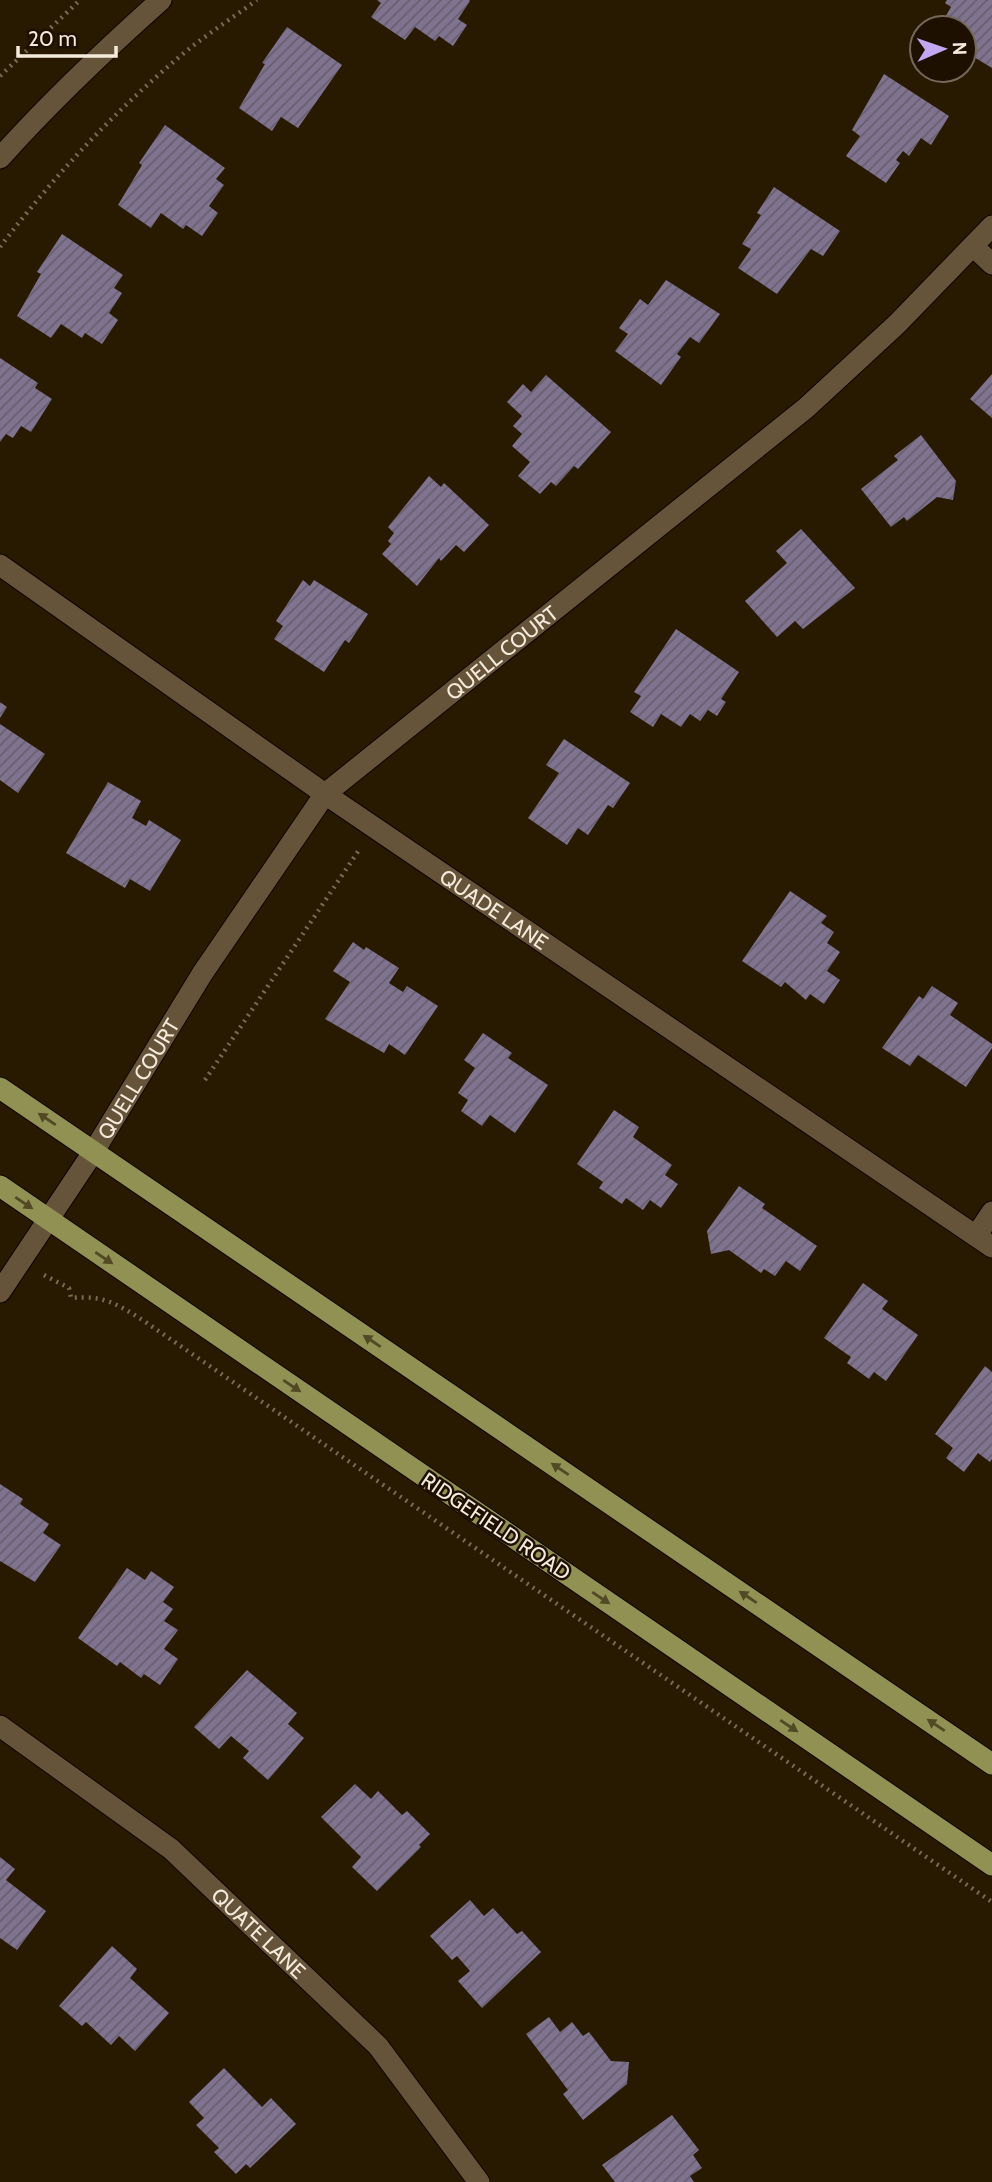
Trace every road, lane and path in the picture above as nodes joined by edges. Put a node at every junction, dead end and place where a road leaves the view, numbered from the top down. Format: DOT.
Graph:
graph roads {
  1 [pos="80,0"];
  2 [pos="161,0"];
  3 [pos="257,0"];
  4 [pos="0,76"];
  5 [pos="0,158"];
  6 [pos="992,226"];
  7 [pos="973,246"];
  8 [pos="0,247"];
  9 [pos="992,264"];
  10 [pos="0,565"];
  11 [pos="325,794"];
  12 [pos="359,849"];
  13 [pos="205,1080"];
  14 [pos="0,1088"];
  15 [pos="94,1151"];
  16 [pos="0,1186"];
  17 [pos="992,1212"];
  18 [pos="48,1219"];
  19 [pos="984,1241"];
  20 [pos="69,1288"];
  21 [pos="0,1292"];
  22 [pos="0,1726"];
  23 [pos="992,1764"];
  24 [pos="992,1865"];
  25 [pos="992,1902"];
  26 [pos="479,2182"];
  1 -- 4 [label="path"];
  2 -- 5 [label="street"];
  3 -- 8 [label="path"];
  6 -- 7 [label="street, QUELL COURT"];
  7 -- 9 [label="street"];
  7 -- 11 [label="street, QUELL COURT"];
  10 -- 11 [label="street, QUADE LANE"];
  11 -- 15 [label="street, QUELL COURT"];
  11 -- 19 [label="street, QUADE LANE"];
  12 -- 13 [label="path"];
  15 -- 14 [label="main road, one-way"];
  15 -- 18 [label="street, QUELL COURT"];
  23 -- 15 [label="main road, one-way"];
  16 -- 18 [label="main road, RIDGEFIELD ROAD, one-way"];
  17 -- 19 [label="street"];
  18 -- 21 [label="street, QUELL COURT"];
  18 -- 24 [label="main road, RIDGEFIELD ROAD, one-way"];
  20 -- 25 [label="path"];
  22 -- 26 [label="street, QUATE LANE"];
}
